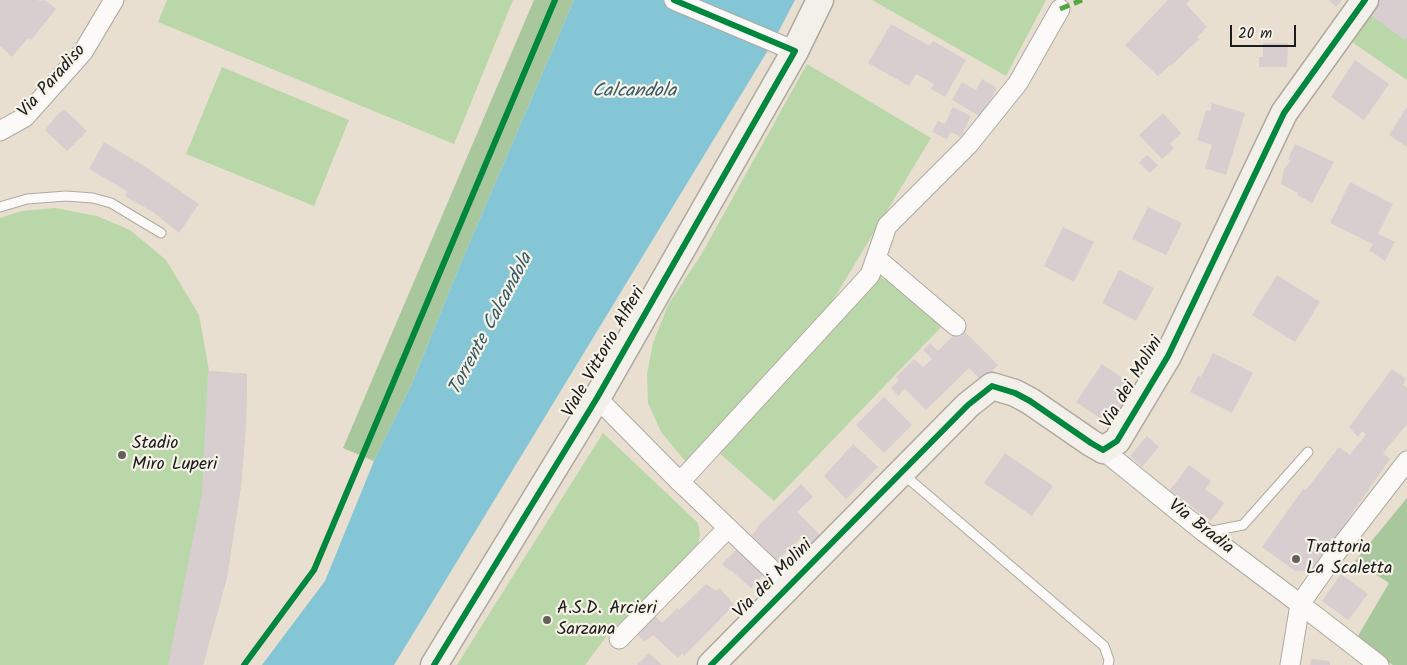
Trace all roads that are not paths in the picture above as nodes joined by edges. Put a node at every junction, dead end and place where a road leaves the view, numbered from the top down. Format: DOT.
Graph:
graph roads {
  1 [pos="114,0"];
  2 [pos="674,0"];
  3 [pos="820,0"];
  4 [pos="1365,0"];
  5 [pos="1060,9"];
  6 [pos="795,51"];
  7 [pos="0,131"];
  8 [pos="0,207"];
  9 [pos="161,232"];
  10 [pos="876,258"];
  11 [pos="956,326"];
  12 [pos="597,398"];
  13 [pos="1103,450"];
  14 [pos="1308,452"];
  15 [pos="1407,461"];
  16 [pos="901,472"];
  17 [pos="680,482"];
  18 [pos="728,528"];
  19 [pos="1204,532"];
  20 [pos="790,587"];
  21 [pos="1300,604"];
  22 [pos="619,639"];
  23 [pos="434,665"];
  24 [pos="711,665"];
  25 [pos="1108,665"];
  26 [pos="1290,665"];
  27 [pos="1379,665"];
  1 -- 7 [label="street, Via Paradiso"];
  2 -- 6 [label="street"];
  3 -- 6 [label="street, Viale Vittorio Alfieri"];
  4 -- 13 [label="street, Via dei Molini"];
  5 -- 10 [label="street"];
  6 -- 12 [label="street, Viale Vittorio Alfieri"];
  8 -- 9 [label="lane"];
  10 -- 11 [label="street"];
  10 -- 17 [label="street"];
  12 -- 17 [label="street"];
  12 -- 23 [label="street, Viale Vittorio Alfieri"];
  13 -- 16 [label="street, Via dei Molini"];
  13 -- 19 [label="street, Via Bradia"];
  14 -- 19 [label="lane"];
  15 -- 21 [label="street"];
  16 -- 20 [label="street, Via dei Molini"];
  16 -- 25 [label="lane"];
  17 -- 18 [label="street"];
  18 -- 20 [label="street"];
  18 -- 22 [label="street"];
  19 -- 21 [label="street, Via Bradia"];
  20 -- 24 [label="street, Via dei Molini"];
  21 -- 26 [label="street"];
  21 -- 27 [label="street, Via Bradia"];
}
